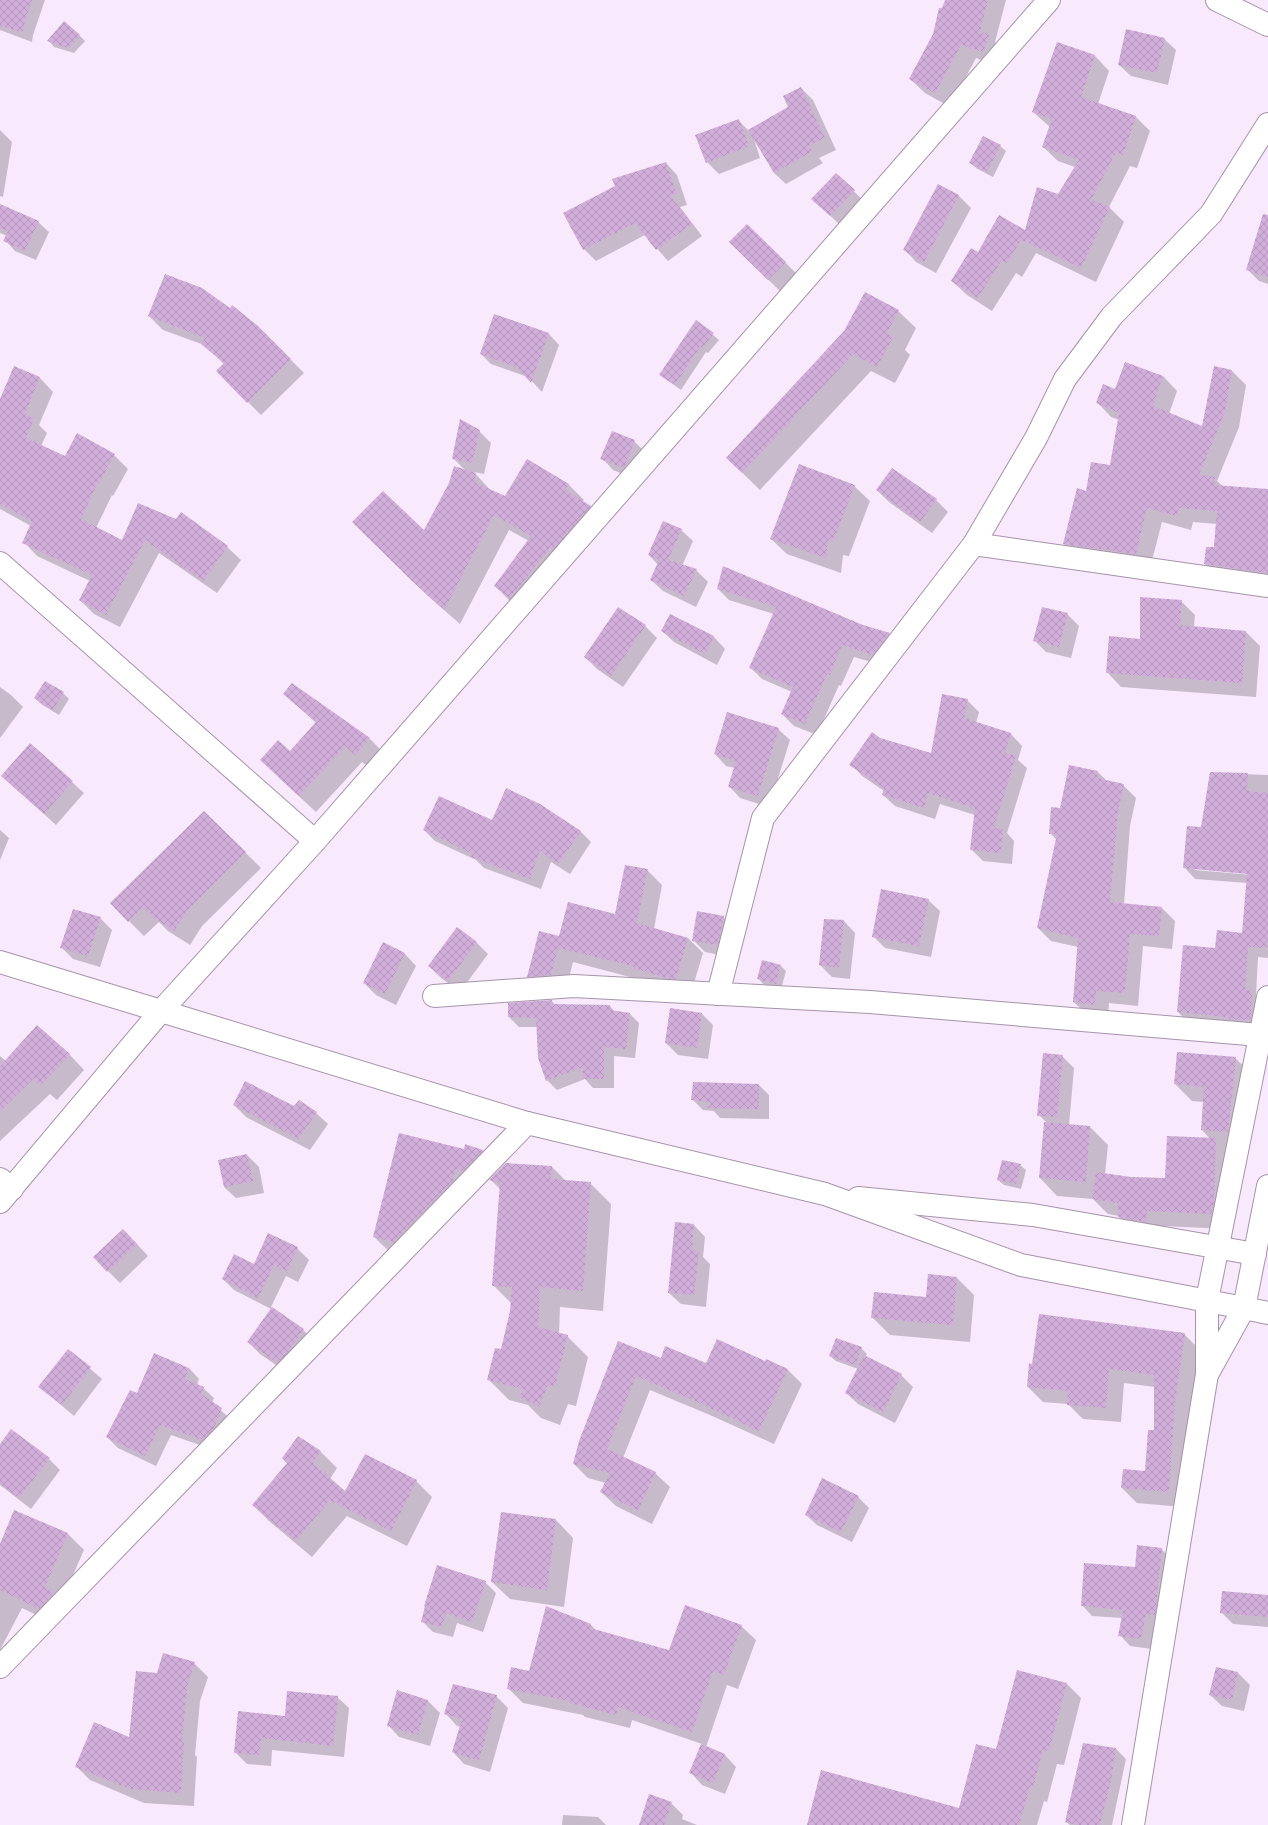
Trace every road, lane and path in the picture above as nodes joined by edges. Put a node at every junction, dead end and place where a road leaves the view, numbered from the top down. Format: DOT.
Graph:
graph roads {
  1 [pos="1049,0"];
  2 [pos="1217,0"];
  3 [pos="1268,25"];
  4 [pos="1268,124"];
  5 [pos="974,544"];
  6 [pos="0,563"];
  7 [pos="1268,586"];
  8 [pos="315,841"];
  9 [pos="0,962"];
  10 [pos="718,994"];
  11 [pos="434,996"];
  12 [pos="1268,996"];
  13 [pos="161,1011"];
  14 [pos="1260,1035"];
  15 [pos="527,1123"];
  16 [pos="1268,1186"];
  17 [pos="4,1190"];
  18 [pos="825,1194"];
  19 [pos="1218,1246"];
  20 [pos="1262,1255"];
  21 [pos="1207,1300"];
  22 [pos="1244,1308"];
  23 [pos="1268,1313"];
  24 [pos="1207,1374"];
  25 [pos="0,1667"];
  26 [pos="1133,1825"];
  1 -- 8 [label="street"];
  2 -- 3 [label="street"];
  4 -- 5 [label="street"];
  5 -- 7 [label="street"];
  5 -- 10 [label="street"];
  6 -- 8 [label="street"];
  8 -- 13 [label="street"];
  9 -- 13 [label="street"];
  10 -- 11 [label="street"];
  10 -- 14 [label="street"];
  12 -- 14 [label="street"];
  13 -- 15 [label="street"];
  13 -- 17 [label="street"];
  14 -- 19 [label="street"];
  15 -- 18 [label="street"];
  15 -- 25 [label="street"];
  16 -- 20 [label="street"];
  18 -- 19 [label="street"];
  18 -- 21 [label="street"];
  19 -- 20 [label="street"];
  19 -- 21 [label="street"];
  20 -- 22 [label="street"];
  21 -- 22 [label="street"];
  21 -- 24 [label="street"];
  22 -- 23 [label="street"];
  22 -- 24 [label="street"];
  24 -- 26 [label="street"];
}
